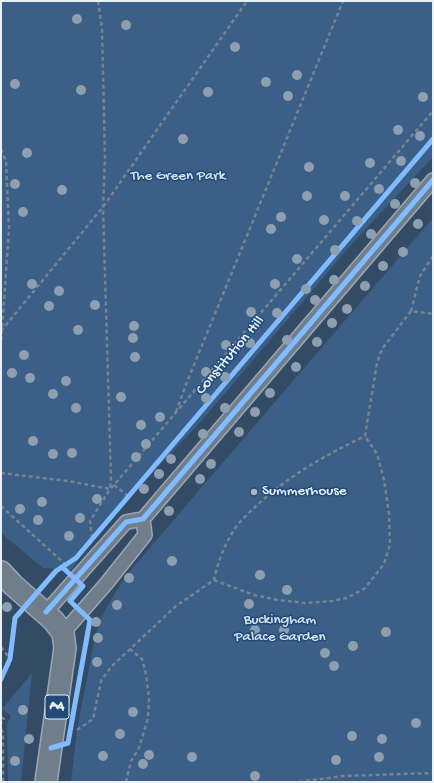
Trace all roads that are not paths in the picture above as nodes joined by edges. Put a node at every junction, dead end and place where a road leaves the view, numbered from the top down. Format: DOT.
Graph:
graph roads {
  1 [pos="433,180"];
  2 [pos="143,519"];
  3 [pos="1,572"];
  4 [pos="46,612"];
  5 [pos="63,633"];
  6 [pos="46,782"];
  1 -- 2 [label="street"];
  2 -- 4 [label="street"];
  2 -- 5 [label="street"];
  3 -- 4 [label="highway"];
  4 -- 5 [label="highway"];
  5 -- 6 [label="highway, A4"];
}
